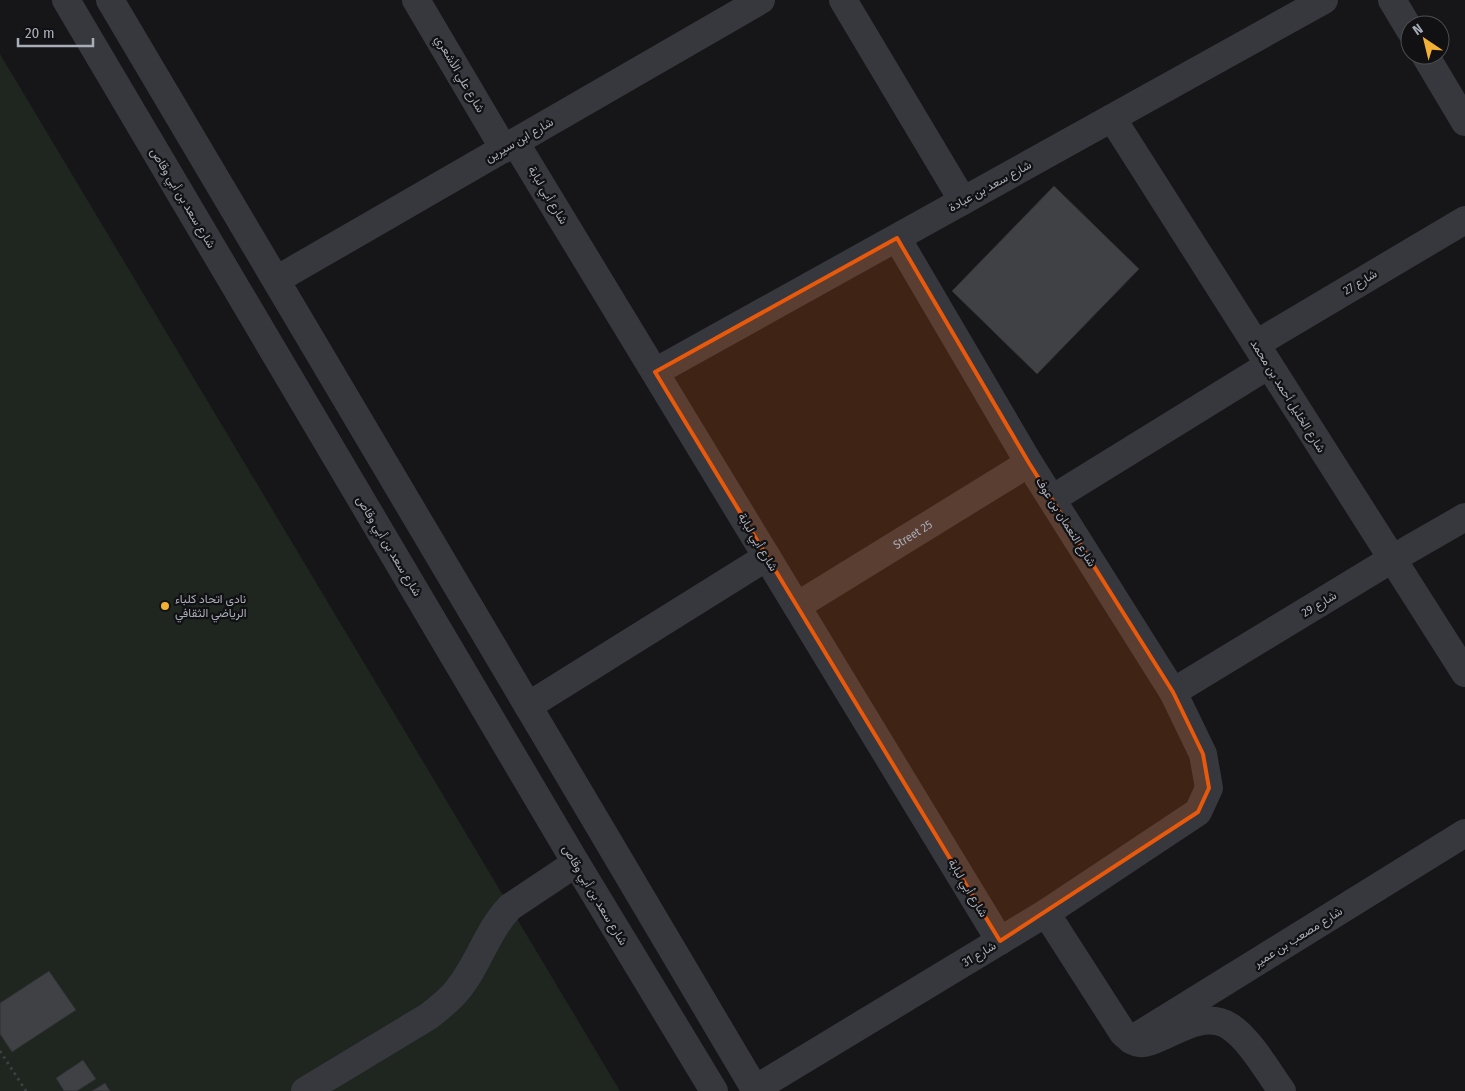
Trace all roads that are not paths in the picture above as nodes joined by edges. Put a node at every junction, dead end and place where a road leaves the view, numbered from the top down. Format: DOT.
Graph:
graph roads {
  1 [pos="66,0"];
  2 [pos="110,0"];
  3 [pos="416,0"];
  4 [pos="843,0"];
  5 [pos="1324,0"];
  6 [pos="1392,0"];
  7 [pos="757,1"];
  8 [pos="1401,15"];
  9 [pos="1431,65"];
  10 [pos="1112,118"];
  11 [pos="1465,122"];
  12 [pos="510,145"];
  13 [pos="963,201"];
  14 [pos="1465,220"];
  15 [pos="897,238"];
  16 [pos="276,280"];
  17 [pos="1262,354"];
  18 [pos="655,372"];
  19 [pos="1029,463"];
  20 [pos="1052,500"];
  21 [pos="1465,517"];
  22 [pos="767,557"];
  23 [pos="1392,559"];
  24 [pos="797,606"];
  25 [pos="1465,673"];
  26 [pos="1173,692"];
  27 [pos="528,706"];
  28 [pos="1198,812"];
  29 [pos="1464,837"];
  30 [pos="576,864"];
  31 [pos="1046,913"];
  32 [pos="1000,942"];
  33 [pos="1131,1040"];
  34 [pos="756,1090"];
  35 [pos="305,1091"];
  36 [pos="714,1091"];
  37 [pos="1282,1091"];
  1 -- 30 [label="street, شارع سعد بن أبي وقاص"];
  2 -- 16 [label="street"];
  3 -- 12 [label="street, شارع علي الأشعري"];
  4 -- 13 [label="street"];
  5 -- 10 [label="street, شارع سعد بن عبادة"];
  6 -- 8 [label="street"];
  7 -- 12 [label="street, شارع ابن سيرين"];
  9 -- 11 [label="street"];
  10 -- 13 [label="street, شارع سعد بن عبادة"];
  10 -- 17 [label="street, شارع الخليل أحمد بن محمد"];
  12 -- 16 [label="street, شارع ابن سيرين"];
  12 -- 18 [label="street, شارع أبي لبابة"];
  13 -- 15 [label="street, شارع سعد بن عبادة"];
  14 -- 17 [label="street, شارع 27"];
  15 -- 18 [label="street, شارع سعد بن عبادة"];
  15 -- 19 [label="street, شارع النعمان بن عوف"];
  16 -- 27 [label="street"];
  17 -- 20 [label="street, شارع 27"];
  17 -- 23 [label="street, شارع الخليل أحمد بن محمد"];
  18 -- 22 [label="street, شارع أبي لبابة"];
  19 -- 20 [label="street, شارع النعمان بن عوف"];
  19 -- 24 [label="street, Street 25"];
  20 -- 26 [label="street, شارع النعمان بن عوف"];
  21 -- 23 [label="street, شارع 29"];
  22 -- 24 [label="street, شارع أبي لبابة"];
  22 -- 27 [label="street"];
  23 -- 25 [label="street, شارع الخليل أحمد بن محمد"];
  23 -- 26 [label="street, شارع 29"];
  24 -- 32 [label="street, شارع أبي لبابة"];
  26 -- 28 [label="street, شارع النعمان بن عوف"];
  27 -- 34 [label="street"];
  28 -- 31 [label="street, شارع 31"];
  29 -- 33 [label="street, شارع مصعب بن عمير"];
  30 -- 35 [label="street"];
  30 -- 36 [label="street, شارع سعد بن أبي وقاص"];
  31 -- 32 [label="street, شارع 31"];
  31 -- 33 [label="street"];
  32 -- 34 [label="street, شارع 31"];
  33 -- 37 [label="street"];
}
